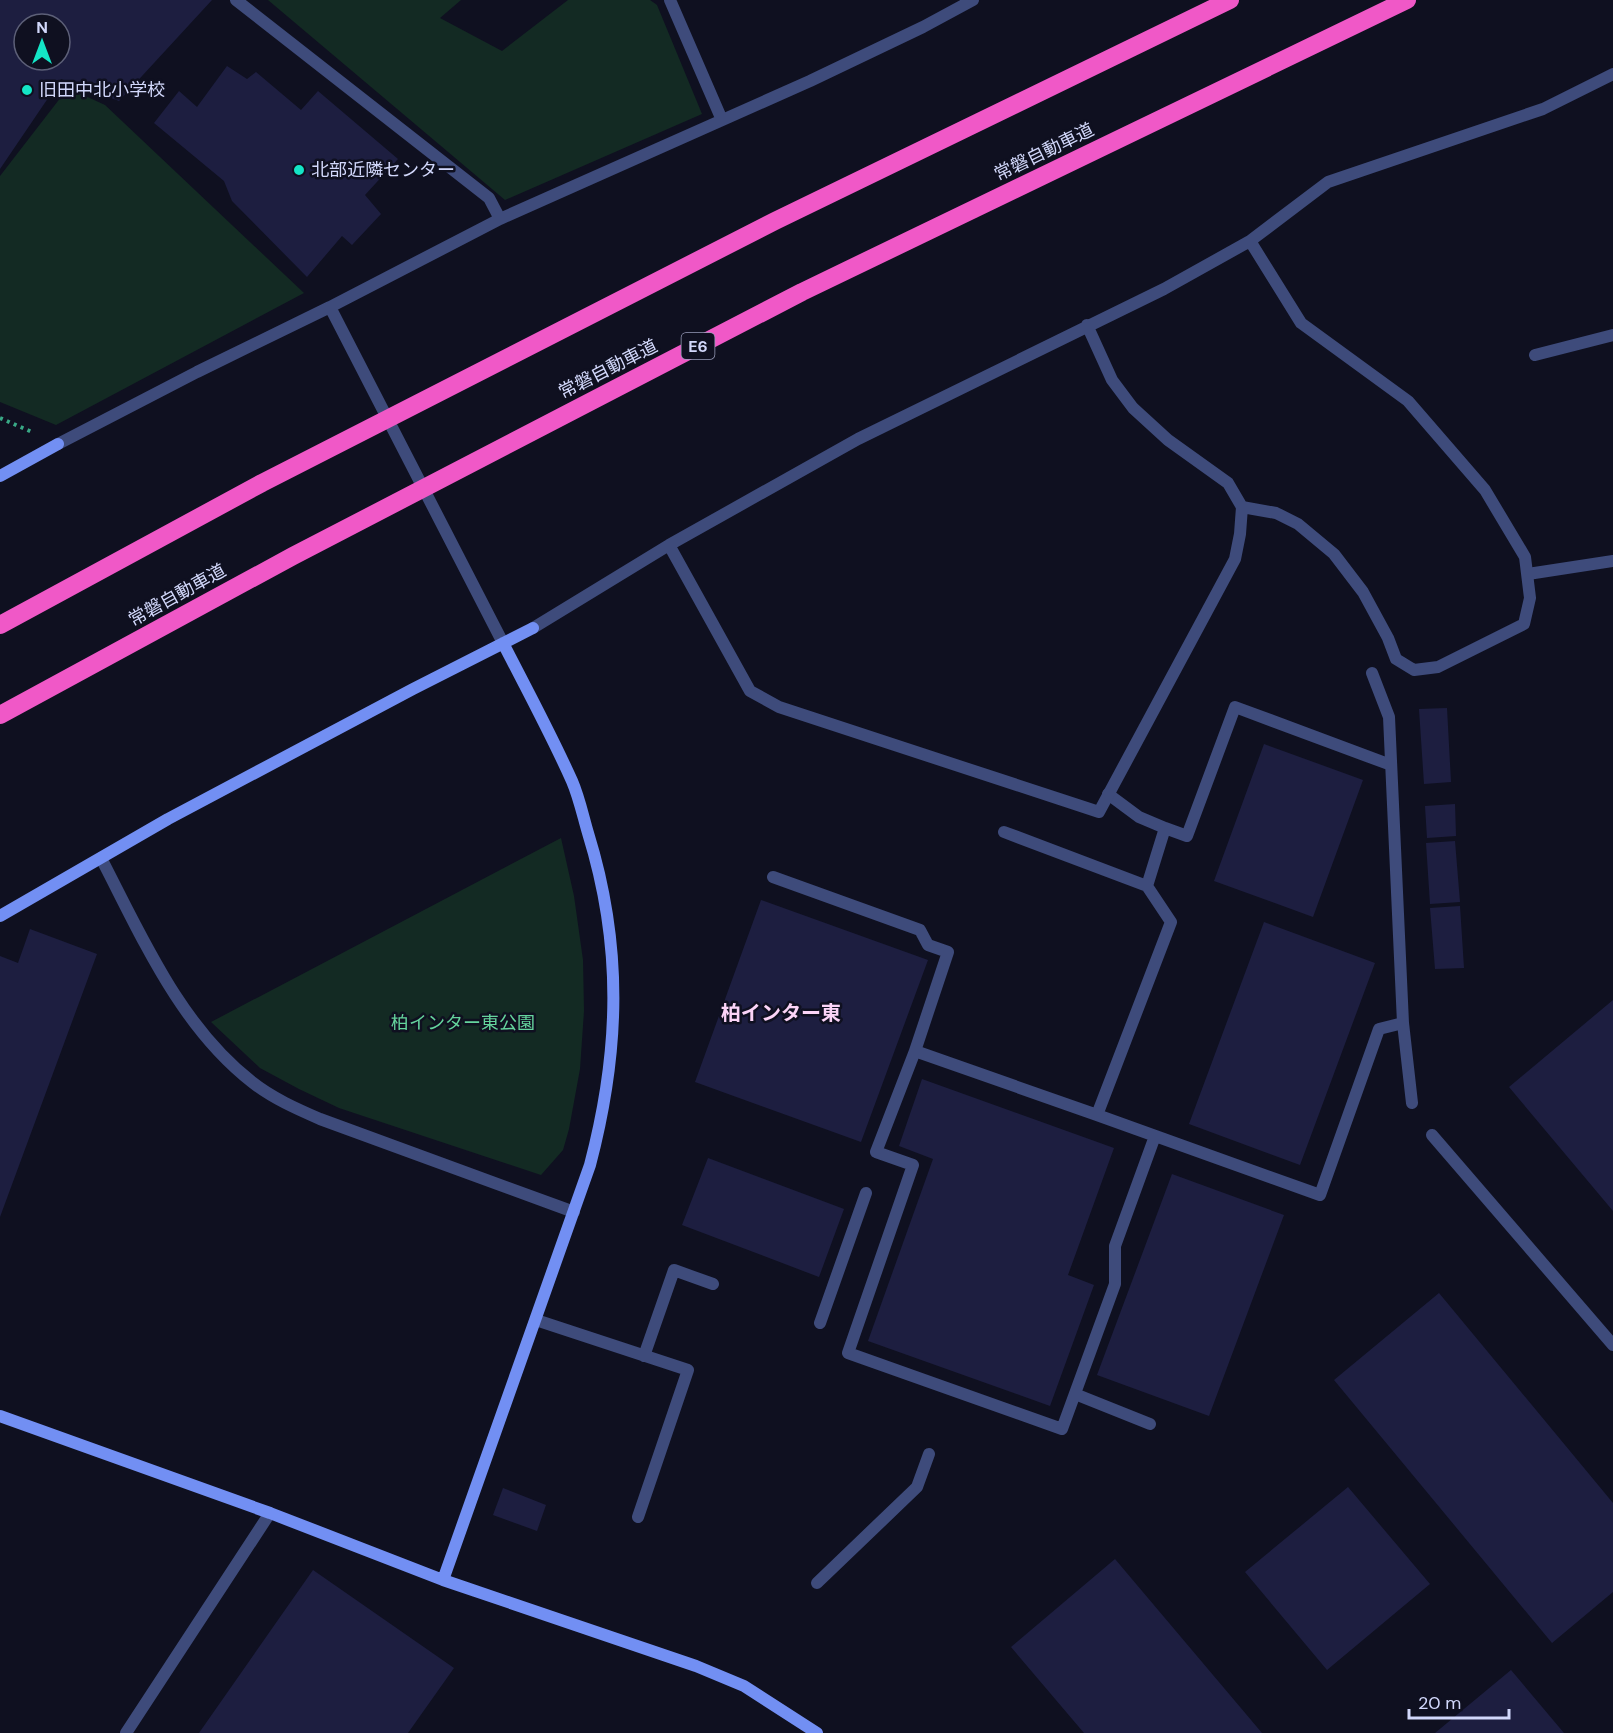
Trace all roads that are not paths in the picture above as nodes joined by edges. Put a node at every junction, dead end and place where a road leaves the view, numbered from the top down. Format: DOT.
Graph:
graph roads {
  1 [pos="236,0"];
  2 [pos="670,0"];
  3 [pos="972,0"];
  4 [pos="1230,0"];
  5 [pos="1407,0"];
  6 [pos="1613,74"];
  7 [pos="722,120"];
  8 [pos="500,219"];
  9 [pos="1250,241"];
  10 [pos="330,307"];
  11 [pos="1087,325"];
  12 [pos="1613,335"];
  13 [pos="1535,355"];
  14 [pos="0,476"];
  15 [pos="1242,507"];
  16 [pos="669,546"];
  17 [pos="1613,561"];
  18 [pos="1528,574"];
  19 [pos="0,625"];
  20 [pos="503,643"];
  21 [pos="1372,673"];
  22 [pos="0,715"];
  23 [pos="1391,765"];
  24 [pos="1108,794"];
  25 [pos="1166,828"];
  26 [pos="1004,832"];
  27 [pos="101,858"];
  28 [pos="773,877"];
  29 [pos="1147,886"];
  30 [pos="0,916"];
  31 [pos="1403,1023"];
  32 [pos="915,1051"];
  33 [pos="1412,1103"];
  34 [pos="1097,1115"];
  35 [pos="1432,1135"];
  36 [pos="1155,1136"];
  37 [pos="866,1193"];
  38 [pos="574,1212"];
  39 [pos="713,1284"];
  40 [pos="536,1320"];
  41 [pos="820,1323"];
  42 [pos="1613,1346"];
  43 [pos="644,1356"];
  44 [pos="1075,1394"];
  45 [pos="0,1416"];
  46 [pos="1150,1424"];
  47 [pos="929,1454"];
  48 [pos="270,1514"];
  49 [pos="638,1517"];
  50 [pos="443,1580"];
  51 [pos="817,1582"];
  52 [pos="126,1733"];
  53 [pos="817,1733"];
  1 -- 8 [label="street"];
  2 -- 7 [label="street"];
  3 -- 7 [label="street"];
  4 -- 19 [label="highway"];
  5 -- 22 [label="highway, 常磐自動車道 / E6"];
  6 -- 9 [label="street"];
  7 -- 8 [label="street"];
  8 -- 10 [label="street"];
  9 -- 11 [label="street"];
  9 -- 18 [label="street"];
  10 -- 14 [label="street"];
  10 -- 20 [label="street"];
  11 -- 15 [label="street"];
  11 -- 16 [label="street"];
  12 -- 13 [label="street"];
  15 -- 18 [label="street"];
  15 -- 24 [label="street"];
  16 -- 20 [label="street"];
  16 -- 24 [label="street"];
  17 -- 18 [label="street"];
  20 -- 27 [label="street"];
  20 -- 38 [label="street"];
  21 -- 23 [label="street"];
  23 -- 25 [label="street"];
  23 -- 31 [label="street"];
  24 -- 25 [label="street"];
  25 -- 29 [label="street"];
  26 -- 29 [label="street"];
  27 -- 30 [label="street"];
  27 -- 38 [label="street"];
  28 -- 32 [label="street"];
  29 -- 34 [label="street"];
  31 -- 33 [label="street"];
  31 -- 36 [label="street"];
  32 -- 34 [label="street"];
  32 -- 44 [label="street"];
  34 -- 36 [label="street"];
  35 -- 42 [label="street"];
  36 -- 44 [label="street"];
  37 -- 41 [label="street"];
  38 -- 40 [label="street"];
  39 -- 43 [label="street"];
  40 -- 43 [label="street"];
  40 -- 50 [label="street"];
  43 -- 49 [label="street"];
  44 -- 46 [label="street"];
  45 -- 48 [label="street"];
  47 -- 51 [label="street"];
  48 -- 50 [label="street"];
  48 -- 52 [label="street"];
  50 -- 53 [label="street"];
}
